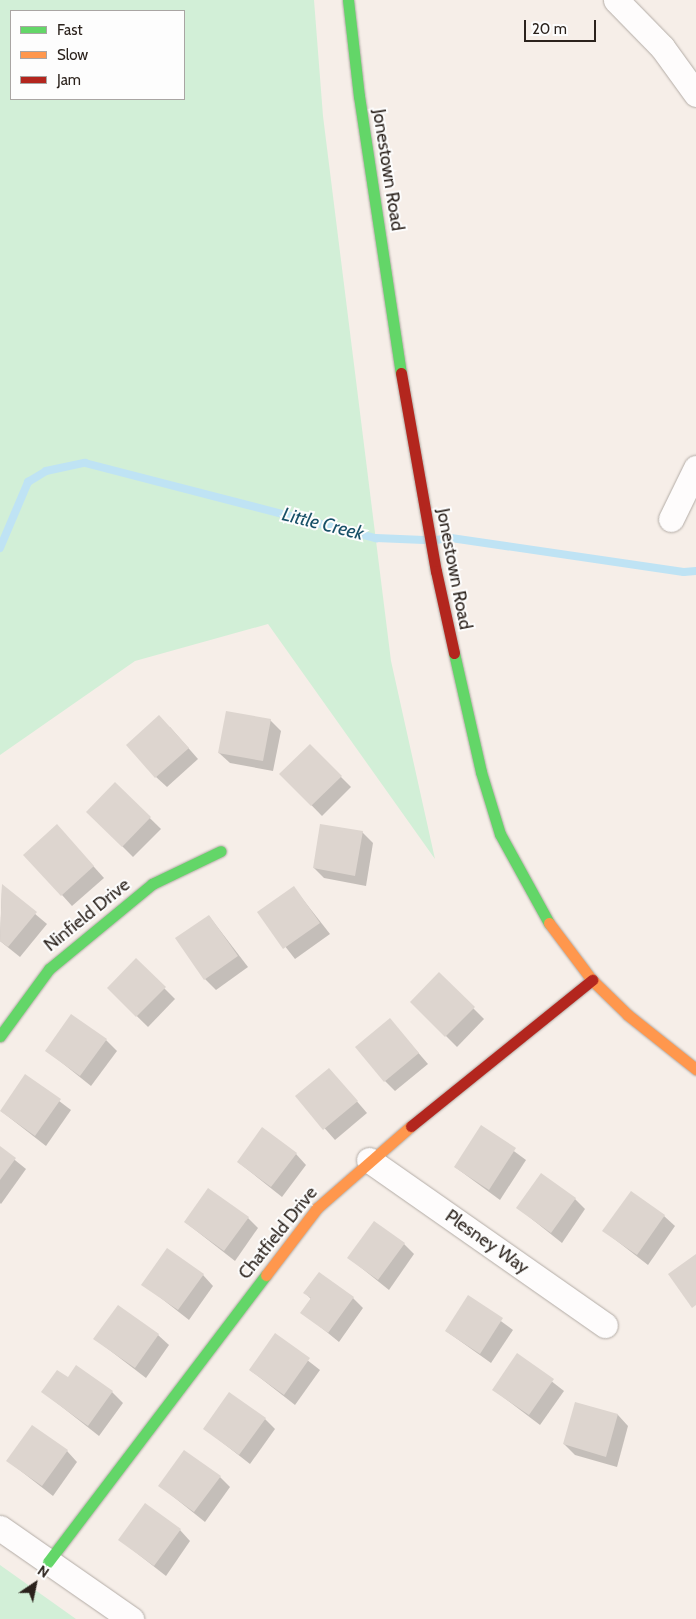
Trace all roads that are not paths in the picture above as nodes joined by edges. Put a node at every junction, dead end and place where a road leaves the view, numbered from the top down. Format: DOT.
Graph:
graph roads {
  1 [pos="348,0"];
  2 [pos="616,0"];
  3 [pos="696,94"];
  4 [pos="696,468"];
  5 [pos="671,519"];
  6 [pos="222,851"];
  7 [pos="592,980"];
  8 [pos="0,1036"];
  9 [pos="696,1069"];
  10 [pos="369,1160"];
  11 [pos="605,1325"];
  12 [pos="0,1528"];
  13 [pos="48,1562"];
  14 [pos="131,1619"];
  1 -- 7 [label="main road, Jonestown Road"];
  2 -- 3 [label="street"];
  4 -- 5 [label="street"];
  6 -- 8 [label="main road, Ninfield Drive"];
  7 -- 9 [label="main road, Jonestown Road"];
  7 -- 10 [label="main road, Chatfield Drive"];
  10 -- 11 [label="street, Plesney Way"];
  10 -- 13 [label="main road, Chatfield Drive"];
  12 -- 13 [label="street"];
  13 -- 14 [label="street"];
}
